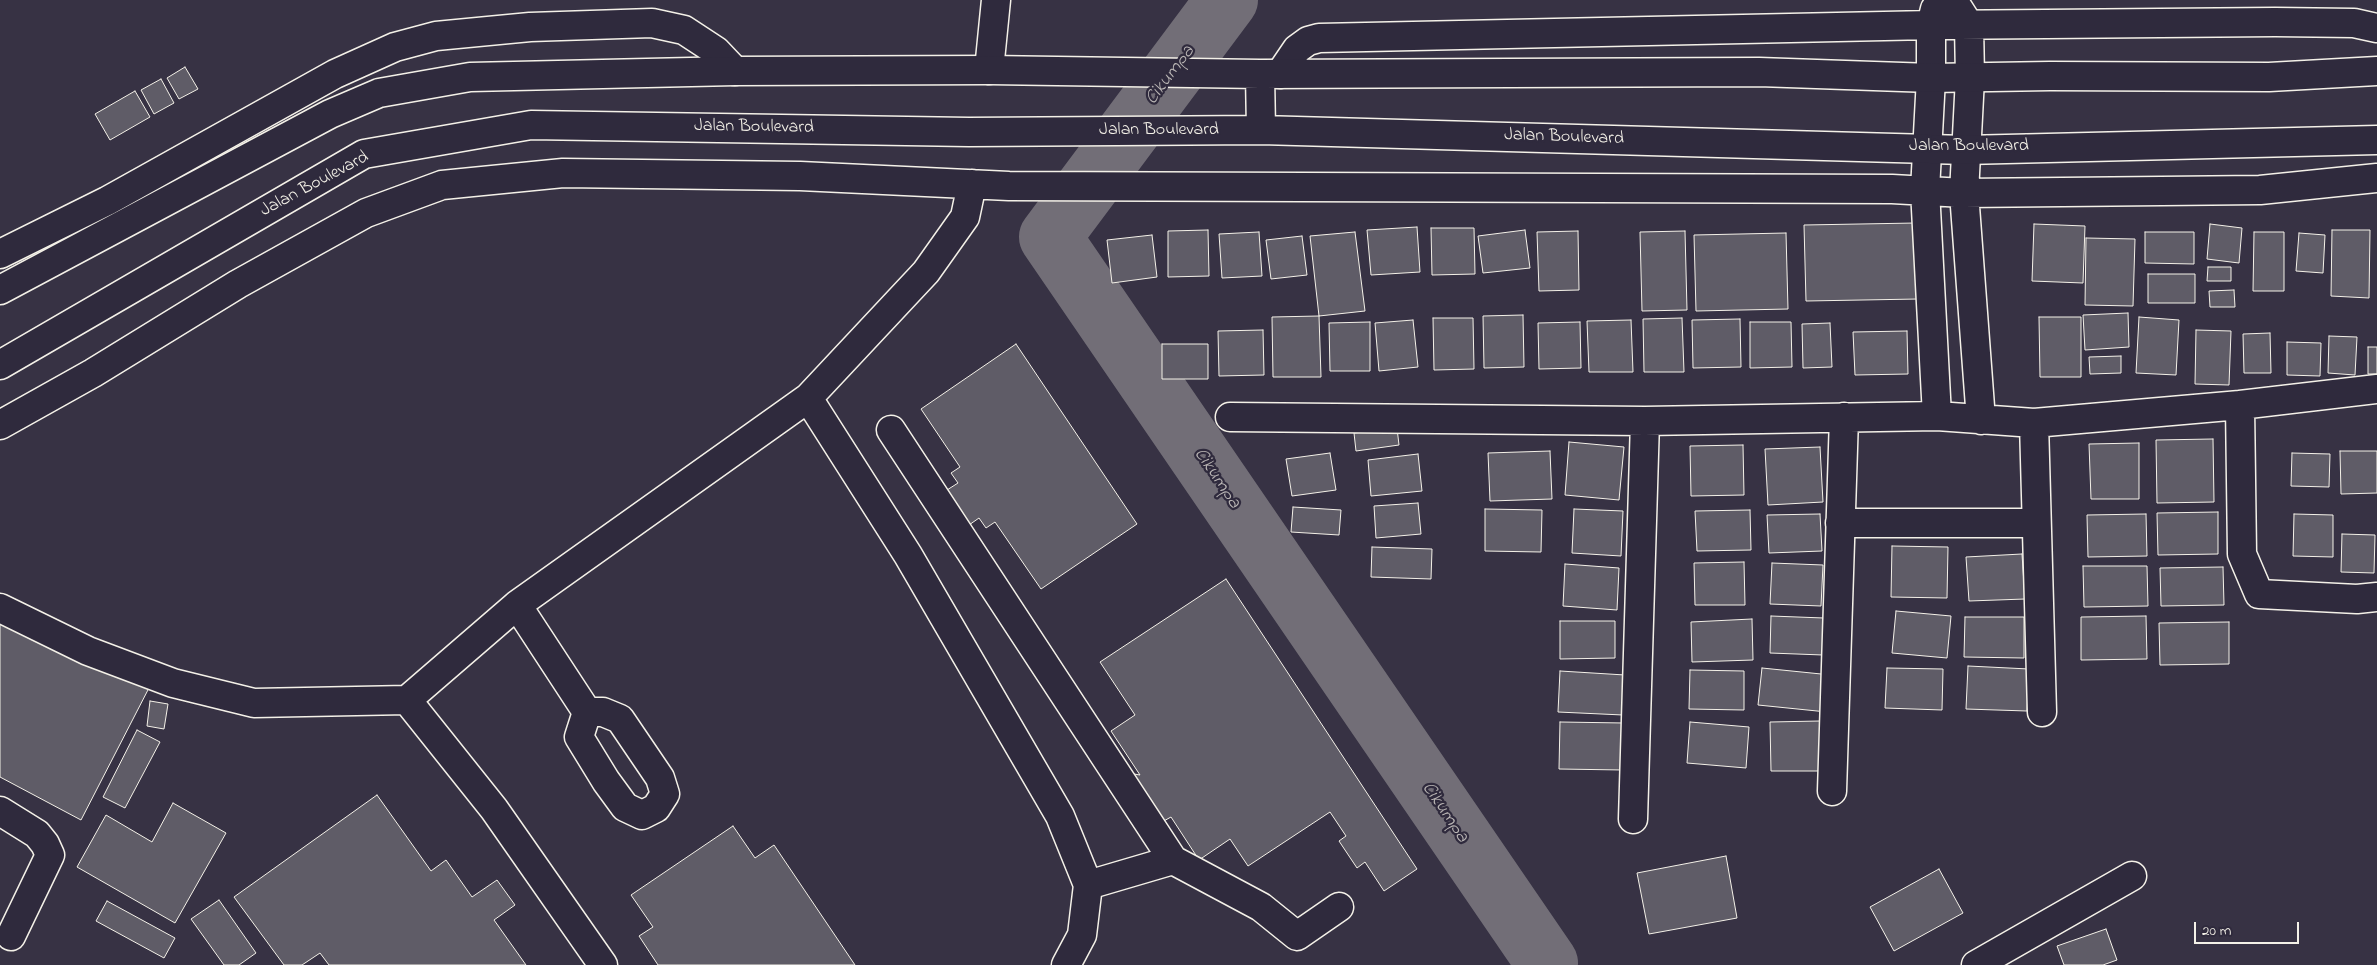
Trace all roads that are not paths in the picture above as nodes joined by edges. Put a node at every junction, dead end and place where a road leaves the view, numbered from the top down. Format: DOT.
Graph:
graph roads {
  1 [pos="1953,0"];
  2 [pos="999,2"];
  3 [pos="1934,13"];
  4 [pos="1968,25"];
  5 [pos="2377,28"];
  6 [pos="989,70"];
  7 [pos="735,71"];
  8 [pos="2377,71"];
  9 [pos="1270,74"];
  10 [pos="1931,78"];
  11 [pos="1970,78"];
  12 [pos="1261,130"];
  13 [pos="2377,140"];
  14 [pos="1926,148"];
  15 [pos="1965,150"];
  16 [pos="2377,178"];
  17 [pos="972,184"];
  18 [pos="1925,190"];
  19 [pos="1964,193"];
  20 [pos="0,254"];
  21 [pos="0,290"];
  22 [pos="1972,300"];
  23 [pos="1931,302"];
  24 [pos="0,365"];
  25 [pos="2377,389"];
  26 [pos="808,398"];
  27 [pos="2240,405"];
  28 [pos="1937,416"];
  29 [pos="1230,417"];
  30 [pos="1844,417"];
  31 [pos="1981,420"];
  32 [pos="1645,421"];
  33 [pos="2034,423"];
  34 [pos="0,425"];
  35 [pos="891,430"];
  36 [pos="1840,523"];
  37 [pos="2036,523"];
  38 [pos="2377,597"];
  39 [pos="517,605"];
  40 [pos="0,608"];
  41 [pos="407,700"];
  42 [pos="587,712"];
  43 [pos="2042,712"];
  44 [pos="1832,791"];
  45 [pos="0,812"];
  46 [pos="1633,819"];
  47 [pos="1173,860"];
  48 [pos="2132,876"];
  49 [pos="1088,885"];
  50 [pos="1339,907"];
  51 [pos="11,936"];
  52 [pos="599,964"];
  53 [pos="1066,965"];
  54 [pos="1976,965"];
  1 -- 4 [label="street"];
  2 -- 6 [label="street"];
  3 -- 4 [label="street"];
  3 -- 9 [label="street"];
  3 -- 10 [label="street"];
  4 -- 5 [label="street"];
  4 -- 11 [label="street"];
  6 -- 7 [label="street"];
  6 -- 9 [label="street"];
  7 -- 20 [label="street"];
  7 -- 21 [label="street"];
  8 -- 11 [label="street"];
  9 -- 10 [label="street"];
  9 -- 12 [label="street"];
  10 -- 11 [label="street"];
  10 -- 14 [label="street"];
  11 -- 15 [label="street"];
  12 -- 14 [label="street, Jalan Boulevard"];
  12 -- 24 [label="street, Jalan Boulevard"];
  13 -- 15 [label="street, Jalan Boulevard"];
  14 -- 15 [label="street, Jalan Boulevard"];
  14 -- 18 [label="street"];
  15 -- 19 [label="street"];
  16 -- 19 [label="street"];
  17 -- 18 [label="street"];
  17 -- 26 [label="street"];
  17 -- 34 [label="street"];
  18 -- 19 [label="street"];
  18 -- 23 [label="street"];
  19 -- 22 [label="street"];
  22 -- 23 [label="street"];
  22 -- 31 [label="street"];
  23 -- 28 [label="street"];
  25 -- 27 [label="street"];
  26 -- 39 [label="street"];
  26 -- 49 [label="street"];
  27 -- 33 [label="street"];
  27 -- 38 [label="street"];
  28 -- 30 [label="street"];
  28 -- 31 [label="street"];
  29 -- 32 [label="street"];
  30 -- 32 [label="street"];
  30 -- 36 [label="street"];
  31 -- 33 [label="street"];
  32 -- 46 [label="street"];
  33 -- 37 [label="street"];
  35 -- 47 [label="street"];
  36 -- 37 [label="street"];
  36 -- 44 [label="street"];
  37 -- 43 [label="street"];
  39 -- 41 [label="street"];
  39 -- 42 [label="street"];
  40 -- 41 [label="street"];
  41 -- 52 [label="street"];
  45 -- 51 [label="street"];
  47 -- 49 [label="street"];
  47 -- 50 [label="street"];
  48 -- 54 [label="street"];
  49 -- 53 [label="street"];
}
